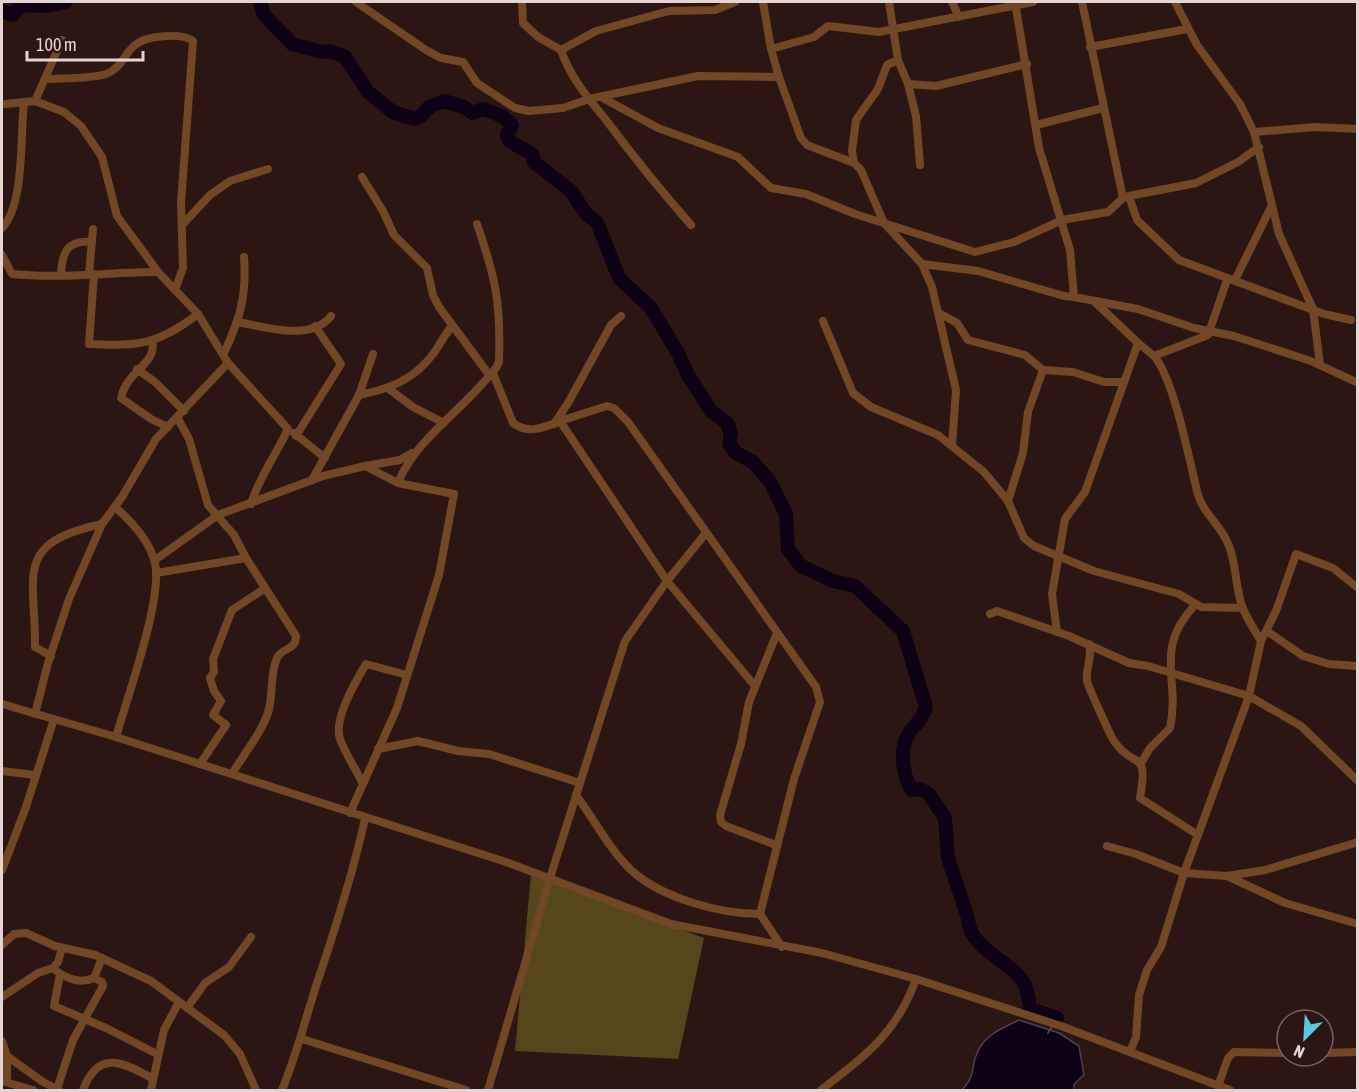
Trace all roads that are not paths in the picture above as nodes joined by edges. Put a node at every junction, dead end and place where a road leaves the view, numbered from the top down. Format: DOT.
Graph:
graph roads {
  1 [pos="356,2"];
  2 [pos="522,2"];
  3 [pos="735,2"];
  4 [pos="763,2"];
  5 [pos="889,2"];
  6 [pos="951,2"];
  7 [pos="1033,2"];
  8 [pos="1082,2"];
  9 [pos="1175,2"];
  10 [pos="1016,4"];
  11 [pos="959,17"];
  12 [pos="893,28"];
  13 [pos="1187,29"];
  14 [pos="62,40"];
  15 [pos="1090,47"];
  16 [pos="771,49"];
  17 [pos="561,50"];
  18 [pos="898,60"];
  19 [pos="1027,64"];
  20 [pos="779,77"];
  21 [pos="46,79"];
  22 [pos="908,84"];
  23 [pos="601,97"];
  24 [pos="589,99"];
  25 [pos="35,101"];
  26 [pos="24,103"];
  27 [pos="6,104"];
  28 [pos="1103,108"];
  29 [pos="1036,125"];
  30 [pos="1358,129"];
  31 [pos="1254,132"];
  32 [pos="1259,147"];
  33 [pos="854,162"];
  34 [pos="920,165"];
  35 [pos="268,169"];
  36 [pos="362,177"];
  37 [pos="1126,197"];
  38 [pos="1272,205"];
  39 [pos="1062,220"];
  40 [pos="884,223"];
  41 [pos="477,224"];
  42 [pos="182,225"];
  43 [pos="691,225"];
  44 [pos="2,228"];
  45 [pos="93,229"];
  46 [pos="92,242"];
  47 [pos="2,255"];
  48 [pos="244,257"];
  49 [pos="922,264"];
  50 [pos="158,272"];
  51 [pos="61,274"];
  52 [pos="92,274"];
  53 [pos="1231,280"];
  54 [pos="176,290"];
  55 [pos="1074,297"];
  56 [pos="1095,302"];
  57 [pos="1313,309"];
  58 [pos="939,313"];
  59 [pos="198,314"];
  60 [pos="331,316"];
  61 [pos="621,316"];
  62 [pos="1351,320"];
  63 [pos="823,321"];
  64 [pos="238,322"];
  65 [pos="315,326"];
  66 [pos="452,326"];
  67 [pos="1210,331"];
  68 [pos="152,340"];
  69 [pos="1138,343"];
  70 [pos="224,353"];
  71 [pos="374,354"];
  72 [pos="1154,356"];
  73 [pos="228,363"];
  74 [pos="1320,365"];
  75 [pos="137,369"];
  76 [pos="1043,370"];
  77 [pos="491,374"];
  78 [pos="1124,382"];
  79 [pos="1358,383"];
  80 [pos="389,389"];
  81 [pos="359,395"];
  82 [pos="184,411"];
  83 [pos="177,417"];
  84 [pos="557,422"];
  85 [pos="444,423"];
  86 [pos="168,427"];
  87 [pos="288,429"];
  88 [pos="296,436"];
  89 [pos="952,445"];
  90 [pos="416,451"];
  91 [pos="325,458"];
  92 [pos="365,466"];
  93 [pos="312,480"];
  94 [pos="398,483"];
  95 [pos="1008,501"];
  96 [pos="250,504"];
  97 [pos="115,507"];
  98 [pos="219,515"];
  99 [pos="102,524"];
  100 [pos="706,533"];
  101 [pos="1060,556"];
  102 [pos="246,558"];
  103 [pos="154,560"];
  104 [pos="156,573"];
  105 [pos="667,581"];
  106 [pos="1358,588"];
  107 [pos="264,589"];
  108 [pos="1196,604"];
  109 [pos="1243,608"];
  110 [pos="990,614"];
  111 [pos="1267,631"];
  112 [pos="1057,632"];
  113 [pos="777,633"];
  114 [pos="1261,641"];
  115 [pos="1089,644"];
  116 [pos="51,656"];
  117 [pos="1358,666"];
  118 [pos="1169,674"];
  119 [pos="407,675"];
  120 [pos="755,686"];
  121 [pos="1249,696"];
  122 [pos="2,704"];
  123 [pos="35,714"];
  124 [pos="54,719"];
  125 [pos="116,737"];
  126 [pos="378,749"];
  127 [pos="1141,763"];
  128 [pos="200,764"];
  129 [pos="2,771"];
  130 [pos="232,774"];
  131 [pos="35,775"];
  132 [pos="1358,781"];
  133 [pos="362,782"];
  134 [pos="580,783"];
  135 [pos="576,795"];
  136 [pos="350,813"];
  137 [pos="365,819"];
  138 [pos="1198,835"];
  139 [pos="1358,842"];
  140 [pos="776,845"];
  141 [pos="1107,846"];
  142 [pos="2,870"];
  143 [pos="1184,873"];
  144 [pos="1227,876"];
  145 [pos="550,878"];
  146 [pos="760,914"];
  147 [pos="1358,924"];
  148 [pos="251,938"];
  149 [pos="2,945"];
  150 [pos="782,946"];
  151 [pos="62,948"];
  152 [pos="102,958"];
  153 [pos="56,971"];
  154 [pos="94,978"];
  155 [pos="916,979"];
  156 [pos="2,997"];
  157 [pos="179,1002"];
  158 [pos="187,1008"];
  159 [pos="84,1018"];
  160 [pos="302,1039"];
  161 [pos="2,1041"];
  162 [pos="1130,1052"];
  163 [pos="1358,1052"];
  164 [pos="1275,1053"];
  165 [pos="1335,1053"];
  166 [pos="157,1054"];
  167 [pos="7,1056"];
  168 [pos="153,1079"];
  169 [pos="4,1081"];
  170 [pos="1218,1086"];
  171 [pos="33,1090"];
  172 [pos="58,1090"];
  173 [pos="83,1090"];
  174 [pos="151,1090"];
  175 [pos="256,1090"];
  176 [pos="282,1090"];
  177 [pos="466,1090"];
  178 [pos="488,1090"];
  179 [pos="821,1090"];
  180 [pos="1230,1090"];
  1 -- 24 [label="street"];
  2 -- 17 [label="street"];
  3 -- 17 [label="street"];
  4 -- 16 [label="street"];
  5 -- 12 [label="street"];
  6 -- 11 [label="street"];
  7 -- 10 [label="street"];
  8 -- 15 [label="street"];
  9 -- 13 [label="street"];
  10 -- 11 [label="street"];
  10 -- 19 [label="street"];
  11 -- 12 [label="street"];
  12 -- 16 [label="street"];
  12 -- 18 [label="street"];
  13 -- 15 [label="street"];
  13 -- 31 [label="street"];
  14 -- 21 [label="street"];
  15 -- 28 [label="street"];
  16 -- 20 [label="street"];
  17 -- 24 [label="street"];
  18 -- 22 [label="street"];
  18 -- 33 [label="street"];
  19 -- 22 [label="street"];
  19 -- 29 [label="street"];
  20 -- 23 [label="street"];
  20 -- 33 [label="street"];
  21 -- 25 [label="street"];
  21 -- 42 [label="street"];
  22 -- 34 [label="street"];
  23 -- 24 [label="street"];
  23 -- 40 [label="street"];
  24 -- 43 [label="street"];
  25 -- 26 [label="street"];
  25 -- 50 [label="street"];
  26 -- 27 [label="street"];
  26 -- 44 [label="street"];
  28 -- 29 [label="street"];
  28 -- 37 [label="street"];
  29 -- 39 [label="street"];
  30 -- 31 [label="street"];
  31 -- 32 [label="street"];
  32 -- 37 [label="street"];
  32 -- 38 [label="street"];
  33 -- 40 [label="street"];
  35 -- 42 [label="street"];
  36 -- 66 [label="street"];
  37 -- 39 [label="street"];
  37 -- 53 [label="street"];
  38 -- 53 [label="street"];
  38 -- 57 [label="street"];
  39 -- 40 [label="street"];
  39 -- 55 [label="street"];
  40 -- 49 [label="street"];
  41 -- 77 [label="street"];
  42 -- 54 [label="street"];
  45 -- 46 [label="street"];
  46 -- 51 [label="street"];
  46 -- 52 [label="street"];
  47 -- 51 [label="street"];
  48 -- 64 [label="street"];
  49 -- 55 [label="street"];
  49 -- 58 [label="street"];
  50 -- 52 [label="street"];
  50 -- 54 [label="street"];
  51 -- 52 [label="street"];
  52 -- 68 [label="street"];
  53 -- 57 [label="street"];
  53 -- 67 [label="street"];
  54 -- 59 [label="street"];
  55 -- 56 [label="street"];
  56 -- 67 [label="street"];
  56 -- 69 [label="street"];
  57 -- 62 [label="street"];
  57 -- 74 [label="street"];
  58 -- 76 [label="street"];
  58 -- 89 [label="street"];
  59 -- 68 [label="street"];
  59 -- 70 [label="street"];
  60 -- 65 [label="street"];
  61 -- 84 [label="street"];
  63 -- 89 [label="street"];
  64 -- 65 [label="street"];
  64 -- 70 [label="street"];
  65 -- 88 [label="street"];
  66 -- 77 [label="street"];
  66 -- 80 [label="street"];
  67 -- 72 [label="street"];
  67 -- 74 [label="street"];
  68 -- 75 [label="street"];
  69 -- 72 [label="street"];
  69 -- 78 [label="street"];
  70 -- 73 [label="street"];
  71 -- 81 [label="street"];
  72 -- 109 [label="street"];
  73 -- 82 [label="street"];
  73 -- 87 [label="street"];
  74 -- 79 [label="street"];
  75 -- 82 [label="street"];
  75 -- 86 [label="street"];
  76 -- 78 [label="street"];
  76 -- 95 [label="street"];
  77 -- 84 [label="street"];
  77 -- 85 [label="street"];
  78 -- 101 [label="street"];
  80 -- 81 [label="street"];
  80 -- 85 [label="street"];
  81 -- 91 [label="street"];
  82 -- 83 [label="street"];
  83 -- 86 [label="street"];
  83 -- 98 [label="street"];
  84 -- 100 [label="street"];
  84 -- 105 [label="street"];
  85 -- 90 [label="street"];
  86 -- 97 [label="street"];
  87 -- 88 [label="street"];
  87 -- 96 [label="street"];
  88 -- 91 [label="street"];
  89 -- 95 [label="street"];
  90 -- 92 [label="street"];
  90 -- 94 [label="street"];
  91 -- 93 [label="street"];
  92 -- 93 [label="street"];
  92 -- 94 [label="street"];
  93 -- 96 [label="street"];
  94 -- 119 [label="street"];
  95 -- 101 [label="street"];
  96 -- 98 [label="street"];
  97 -- 99 [label="street"];
  97 -- 103 [label="street"];
  98 -- 102 [label="street"];
  98 -- 103 [label="street"];
  99 -- 116 [label="street"];
  99 -- 116 [label="street"];
  100 -- 105 [label="street"];
  100 -- 113 [label="street"];
  101 -- 108 [label="street"];
  101 -- 112 [label="street"];
  102 -- 104 [label="street"];
  102 -- 107 [label="street"];
  103 -- 104 [label="street"];
  104 -- 125 [label="street"];
  105 -- 120 [label="street"];
  105 -- 134 [label="street"];
  106 -- 111 [label="street"];
  107 -- 128 [label="street"];
  107 -- 130 [label="street"];
  108 -- 109 [label="street"];
  108 -- 118 [label="street"];
  109 -- 114 [label="street"];
  110 -- 112 [label="street"];
  111 -- 114 [label="street"];
  111 -- 117 [label="street"];
  112 -- 115 [label="street"];
  113 -- 120 [label="street"];
  113 -- 140 [label="street"];
  114 -- 121 [label="street"];
  115 -- 118 [label="street"];
  115 -- 127 [label="street"];
  116 -- 123 [label="street"];
  118 -- 121 [label="street"];
  118 -- 127 [label="street"];
  119 -- 126 [label="street"];
  119 -- 133 [label="street"];
  120 -- 140 [label="street"];
  121 -- 132 [label="street"];
  121 -- 138 [label="street"];
  122 -- 123 [label="street"];
  123 -- 124 [label="street"];
  124 -- 125 [label="street"];
  124 -- 131 [label="street"];
  125 -- 128 [label="street"];
  126 -- 133 [label="street"];
  126 -- 134 [label="street"];
  127 -- 138 [label="street"];
  128 -- 130 [label="street"];
  129 -- 131 [label="street"];
  130 -- 136 [label="street"];
  131 -- 142 [label="street"];
  133 -- 136 [label="street"];
  134 -- 135 [label="street"];
  135 -- 145 [label="street"];
  135 -- 146 [label="street"];
  136 -- 137 [label="street"];
  137 -- 145 [label="street"];
  137 -- 160 [label="street"];
  138 -- 143 [label="street"];
  139 -- 144 [label="street"];
  140 -- 146 [label="street"];
  141 -- 143 [label="street"];
  143 -- 144 [label="street"];
  143 -- 162 [label="street"];
  144 -- 147 [label="street"];
  145 -- 150 [label="street"];
  145 -- 178 [label="street"];
  146 -- 150 [label="street"];
  148 -- 158 [label="street"];
  149 -- 151 [label="street"];
  150 -- 155 [label="street"];
  151 -- 152 [label="street"];
  151 -- 153 [label="street"];
  152 -- 154 [label="street"];
  152 -- 157 [label="street"];
  153 -- 154 [label="street"];
  153 -- 156 [label="street"];
  153 -- 159 [label="street"];
  154 -- 159 [label="street"];
  155 -- 162 [label="street"];
  155 -- 179 [label="street"];
  157 -- 158 [label="street"];
  157 -- 166 [label="street"];
  158 -- 175 [label="street"];
  159 -- 166 [label="street"];
  159 -- 172 [label="street"];
  160 -- 176 [label="street"];
  160 -- 177 [label="street"];
  161 -- 167 [label="street"];
  162 -- 170 [label="street"];
  163 -- 165 [label="street"];
  164 -- 170 [label="street"];
  166 -- 168 [label="street"];
  167 -- 169 [label="street"];
  167 -- 172 [label="street"];
  168 -- 173 [label="street"];
  168 -- 174 [label="street"];
  169 -- 171 [label="street"];
  170 -- 180 [label="street"];
}
